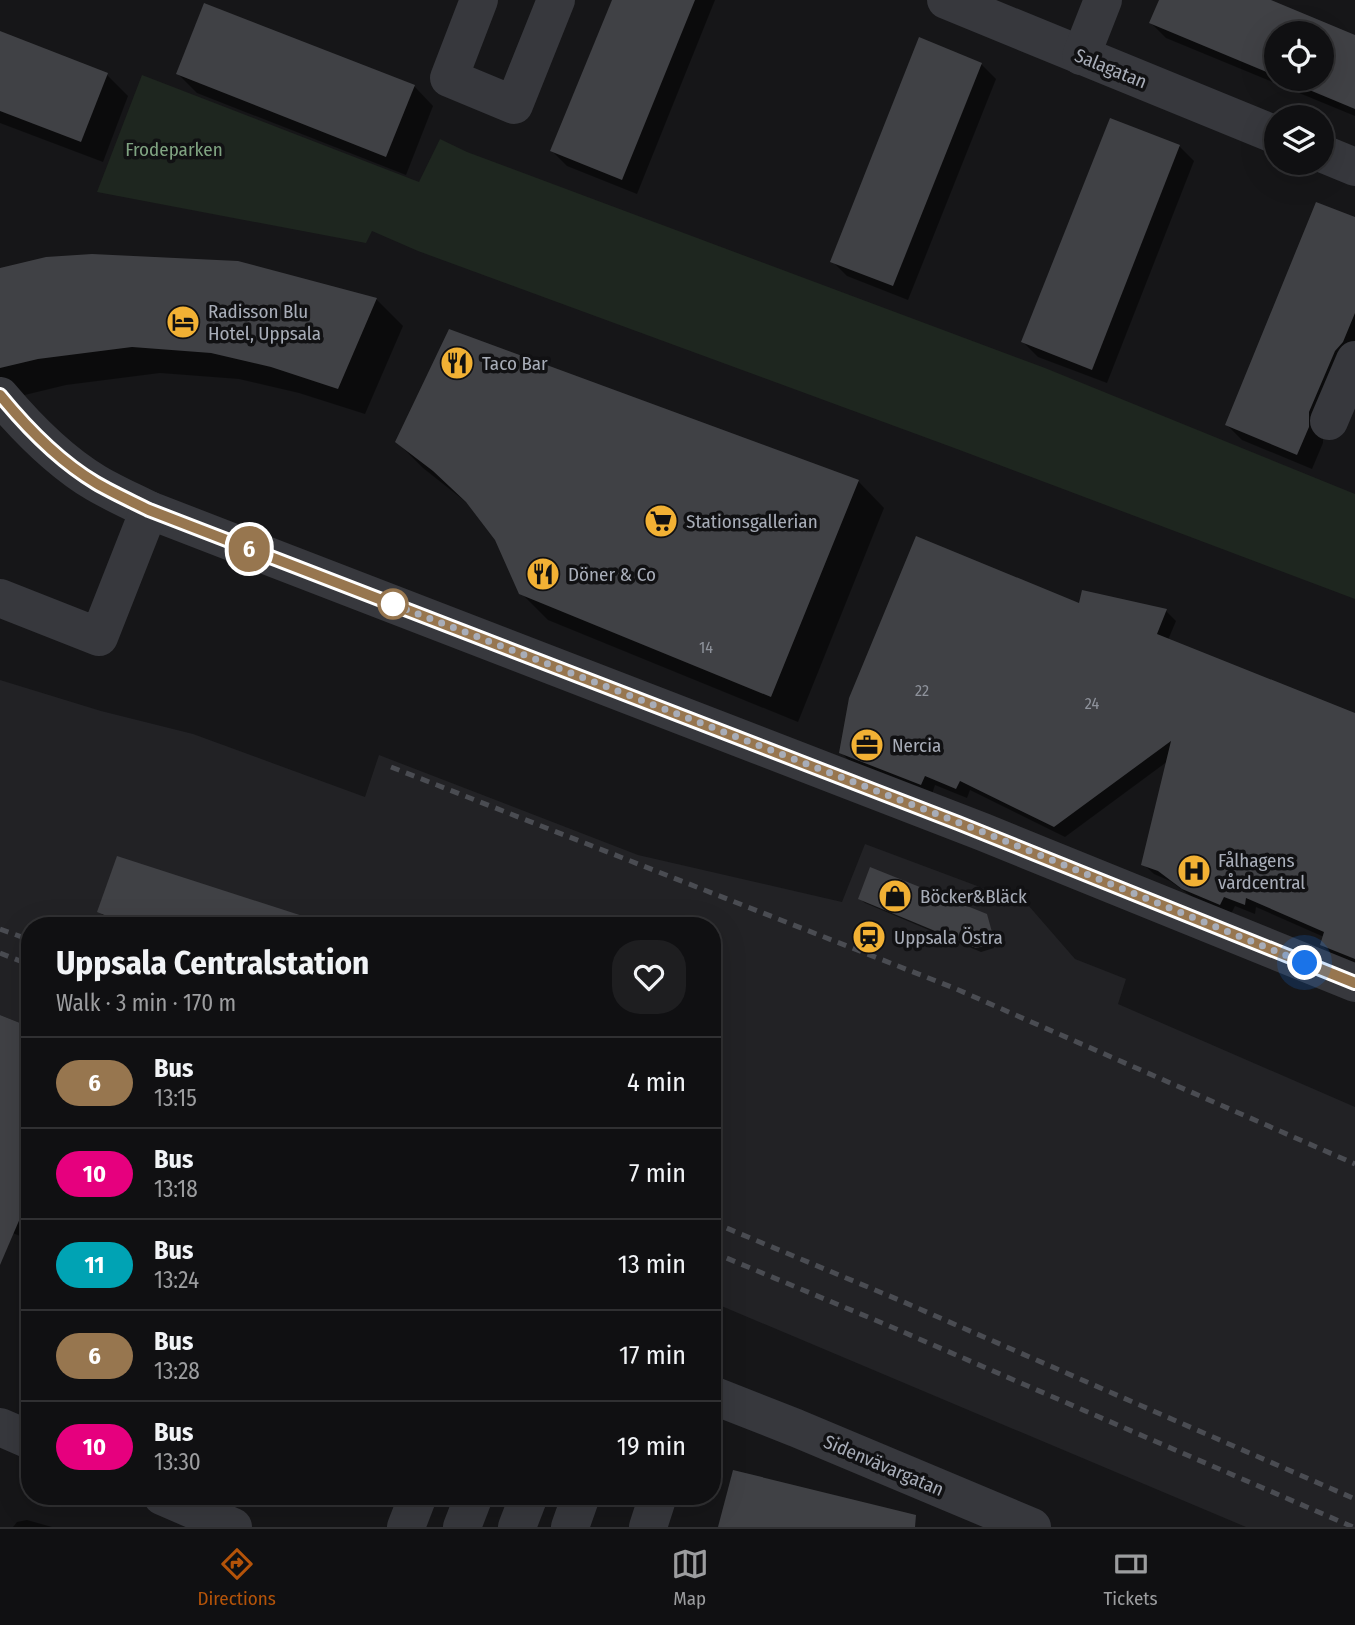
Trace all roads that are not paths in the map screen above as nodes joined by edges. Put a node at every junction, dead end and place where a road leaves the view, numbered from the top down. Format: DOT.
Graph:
graph roads {
  1 [pos="479,0"];
  2 [pos="556,0"];
  3 [pos="946,0"];
  4 [pos="1103,0"];
  5 [pos="1081,56"];
  6 [pos="1264,130"];
  7 [pos="1334,158"];
  8 [pos="1355,167"];
  9 [pos="1355,360"];
  10 [pos="0,396"];
  11 [pos="1329,421"];
  12 [pos="149,510"];
  13 [pos="0,598"];
  14 [pos="1355,983"];
  15 [pos="721,1404"];
  16 [pos="0,1427"];
  17 [pos="21,1436"];
  18 [pos="183,1505"];
  19 [pos="415,1505"];
  20 [pos="471,1505"];
  21 [pos="526,1505"];
  22 [pos="578,1505"];
  23 [pos="655,1505"];
  24 [pos="233,1527"];
  25 [pos="406,1527"];
  26 [pos="462,1527"];
  27 [pos="517,1527"];
  28 [pos="570,1527"];
  29 [pos="648,1527"];
  30 [pos="1032,1527"];
  1 -- 2 [label="street"];
  3 -- 5 [label="street, Salagatan"];
  4 -- 5 [label="street"];
  5 -- 6 [label="street, Salagatan"];
  7 -- 8 [label="street"];
  9 -- 11 [label="street"];
  10 -- 12 [label="street"];
  12 -- 13 [label="street"];
  12 -- 14 [label="street"];
  15 -- 30 [label="street, Sidenvävargatan"];
  16 -- 17 [label="street"];
  18 -- 24 [label="street"];
  19 -- 25 [label="street"];
  20 -- 26 [label="street"];
  21 -- 27 [label="street"];
  22 -- 28 [label="street"];
  23 -- 29 [label="street"];
}
